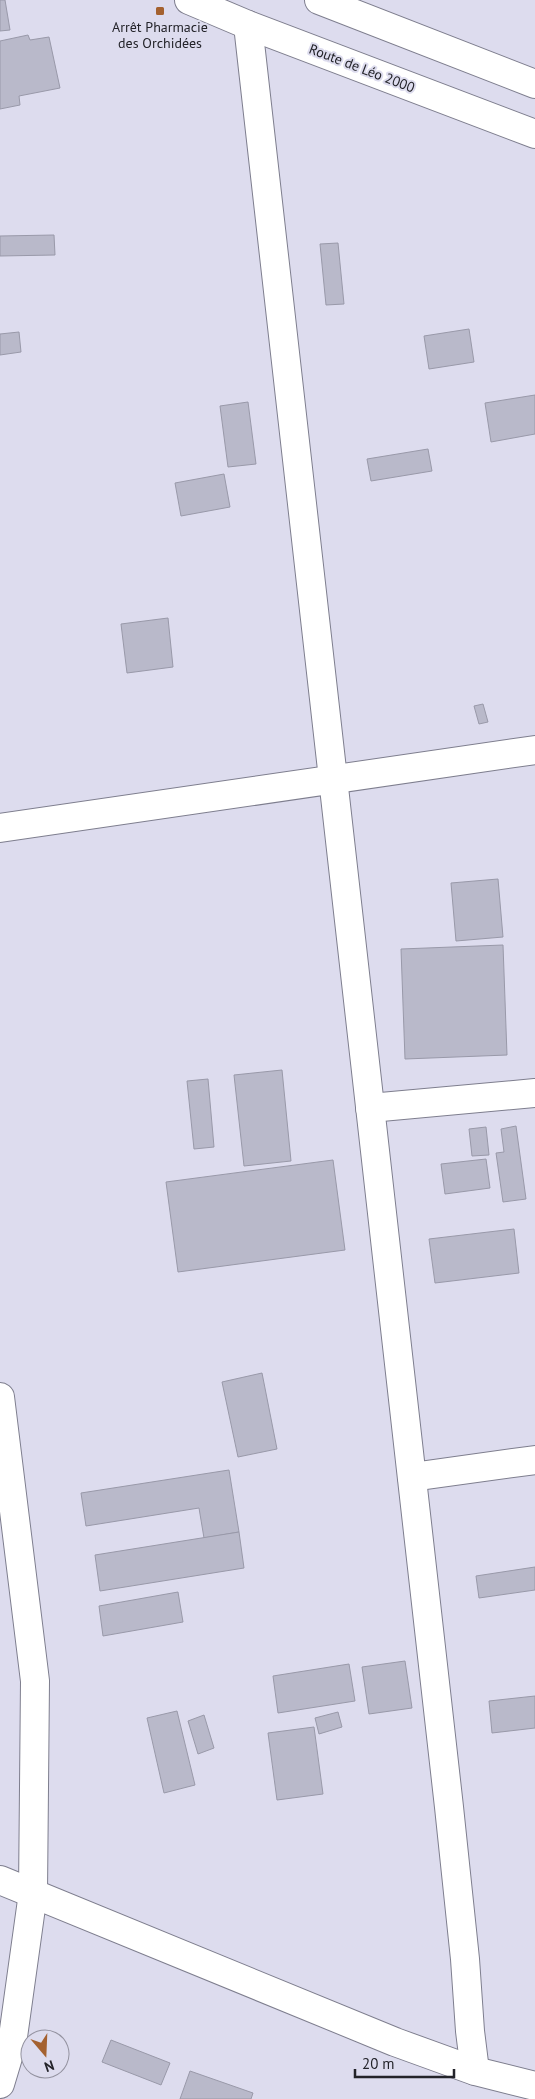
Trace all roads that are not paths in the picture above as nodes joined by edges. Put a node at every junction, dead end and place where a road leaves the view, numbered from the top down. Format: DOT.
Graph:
graph roads {
  1 [pos="189,0"];
  2 [pos="319,0"];
  3 [pos="248,25"];
  4 [pos="535,84"];
  5 [pos="535,134"];
  6 [pos="535,750"];
  7 [pos="332,780"];
  8 [pos="0,828"];
  9 [pos="535,1092"];
  10 [pos="370,1108"];
  11 [pos="0,1397"];
  12 [pos="535,1460"];
  13 [pos="412,1477"];
  14 [pos="0,1880"];
  15 [pos="34,1893"];
  16 [pos="475,2071"];
  17 [pos="0,2084"];
  18 [pos="535,2086"];
  1 -- 3 [label="street, Route de Léo 2000"];
  2 -- 4 [label="street"];
  3 -- 5 [label="street, Route de Léo 2000"];
  3 -- 7 [label="street"];
  6 -- 7 [label="street"];
  7 -- 8 [label="street"];
  7 -- 10 [label="street"];
  9 -- 10 [label="street"];
  10 -- 13 [label="street"];
  11 -- 15 [label="street"];
  12 -- 13 [label="street"];
  13 -- 16 [label="street"];
  14 -- 15 [label="street"];
  15 -- 16 [label="street"];
  15 -- 17 [label="street"];
  16 -- 18 [label="street"];
}
